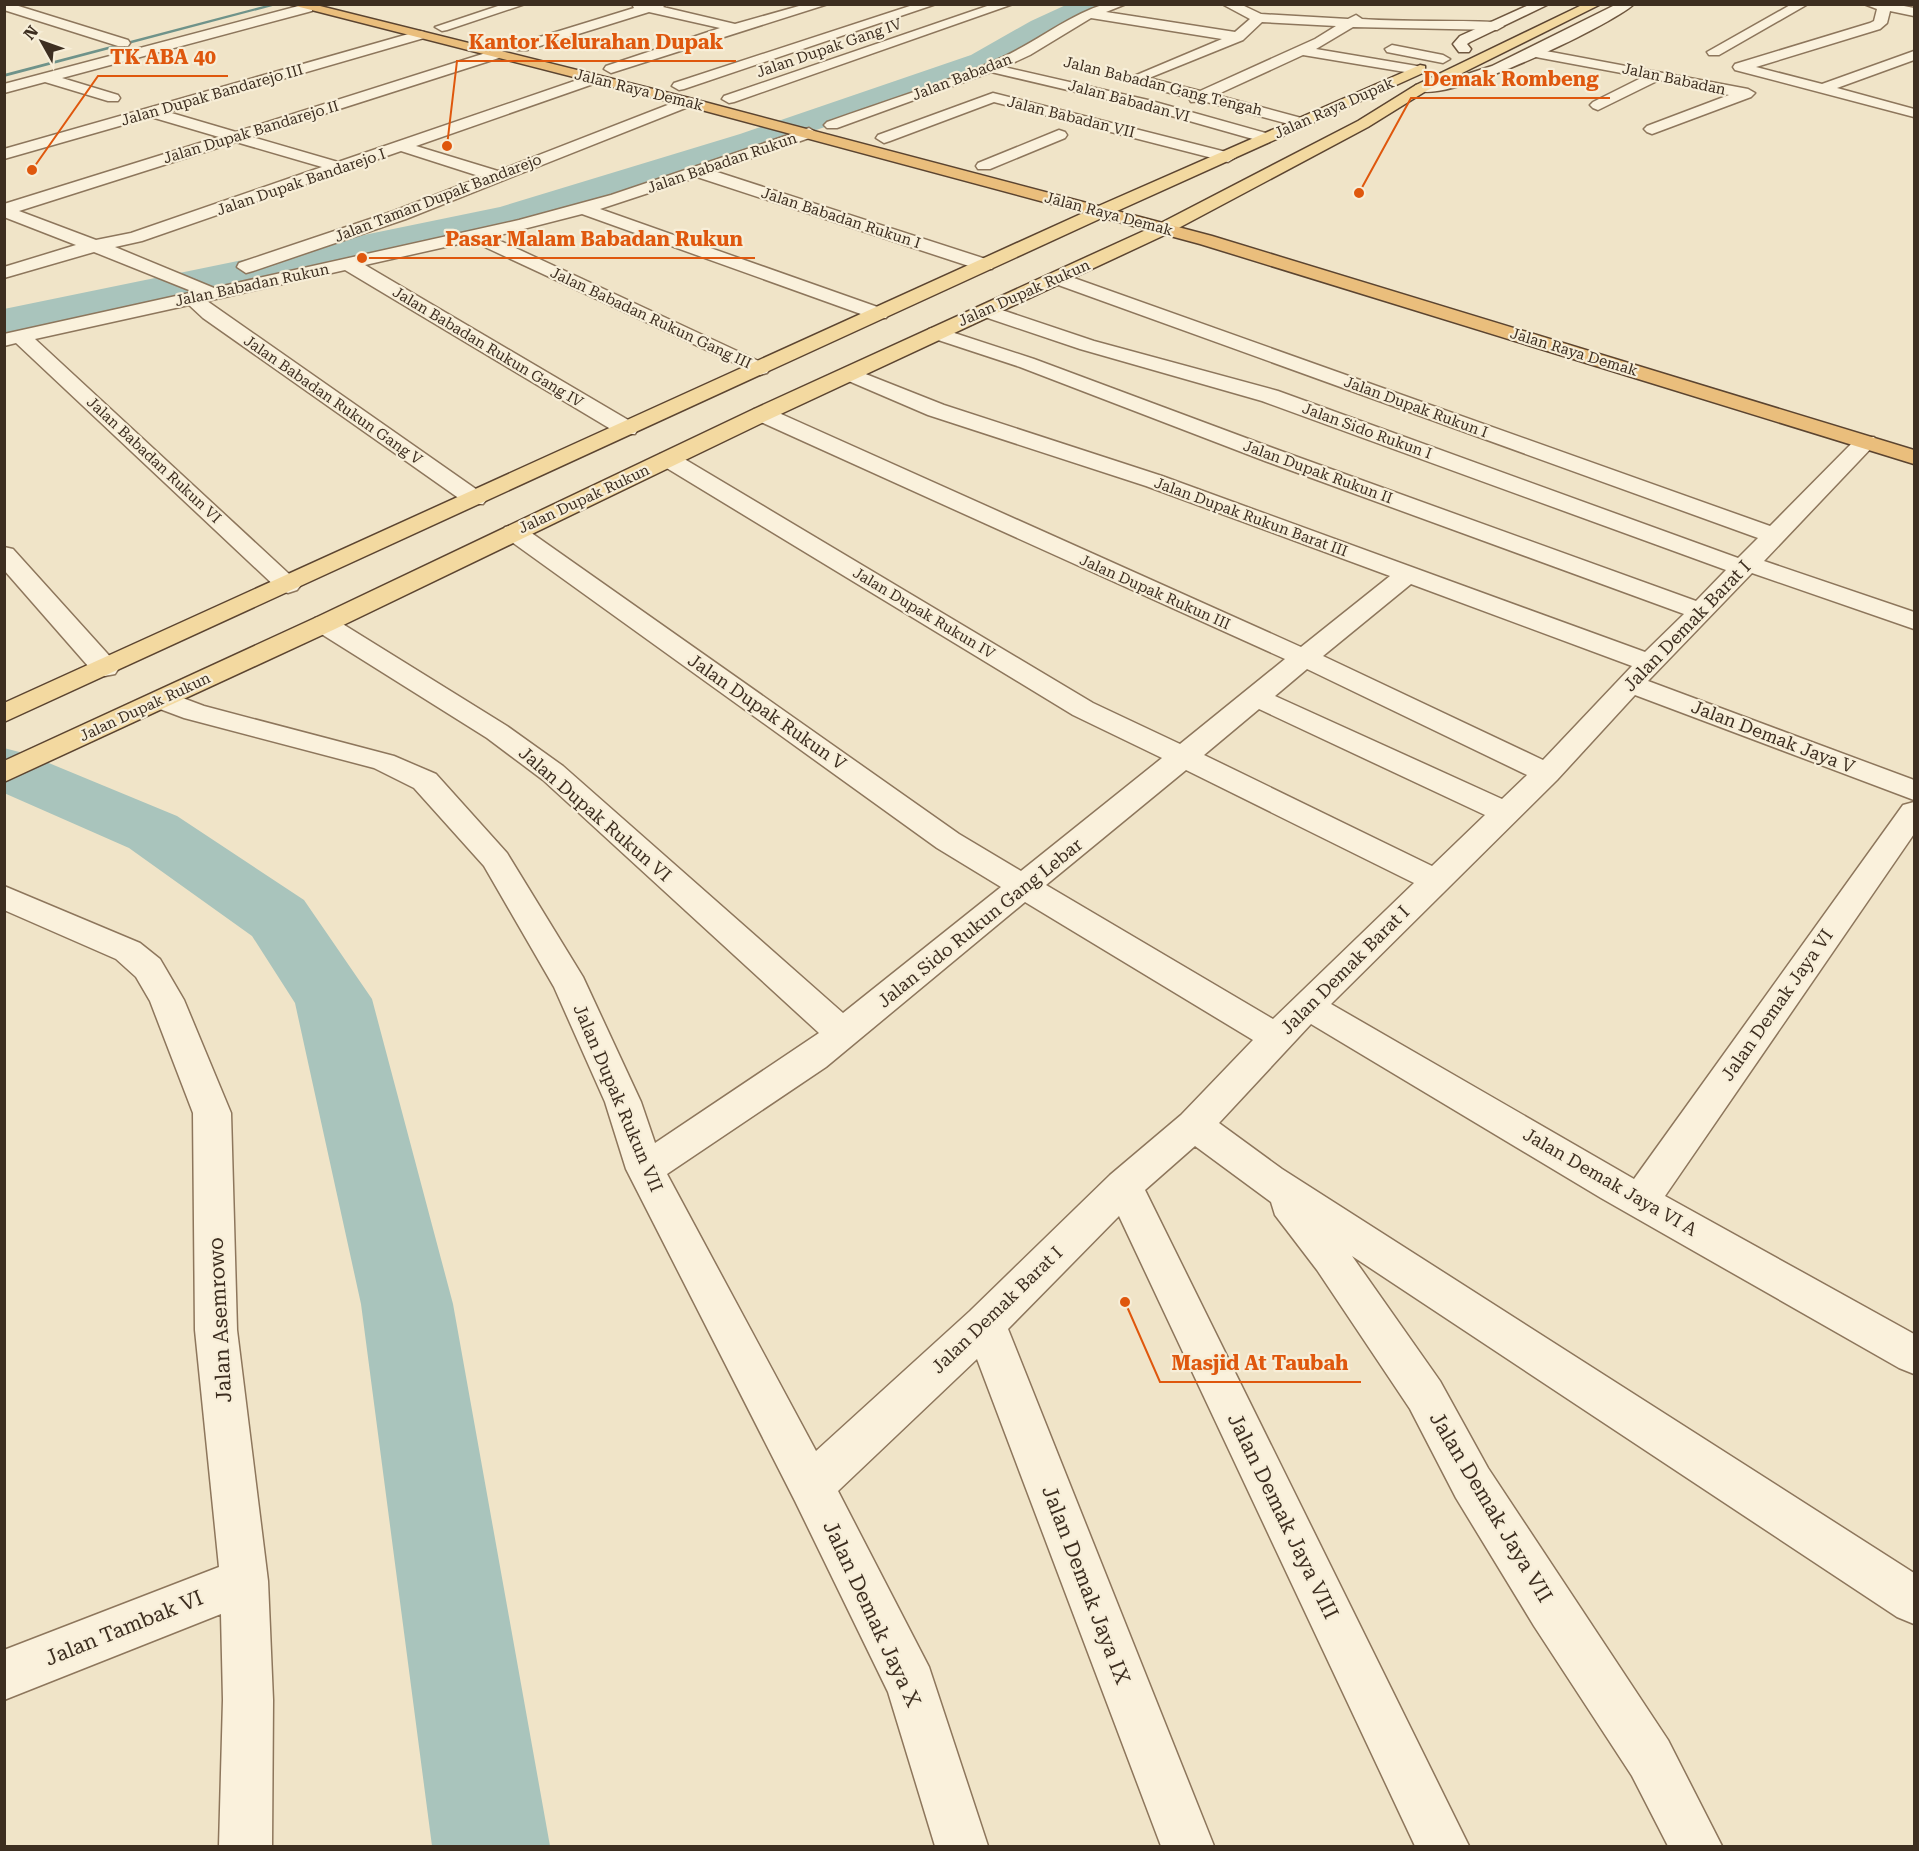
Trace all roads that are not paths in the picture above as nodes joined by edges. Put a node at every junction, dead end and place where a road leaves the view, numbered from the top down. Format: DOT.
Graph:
graph roads {
  1 [pos="352,4"];
  2 [pos="519,4"];
  3 [pos="634,4"];
  4 [pos="822,4"];
  5 [pos="930,4"];
  6 [pos="1007,4"];
  7 [pos="1120,4"];
  8 [pos="1228,4"];
  9 [pos="1543,4"];
  10 [pos="1568,4"];
  11 [pos="1595,4"];
  12 [pos="1628,4"];
  13 [pos="1802,4"];
  14 [pos="1870,4"];
  15 [pos="4,6"];
  16 [pos="301,6"];
  17 [pos="654,6"];
  18 [pos="1383,9"];
  19 [pos="1884,9"];
  20 [pos="1914,12"];
  21 [pos="1090,13"];
  22 [pos="44,18"];
  23 [pos="1260,18"];
  24 [pos="1350,21"];
  25 [pos="14,25"];
  26 [pos="1497,26"];
  27 [pos="442,27"];
  28 [pos="735,28"];
  29 [pos="419,34"];
  30 [pos="146,36"];
  31 [pos="1329,36"];
  32 [pos="1238,37"];
  33 [pos="1351,41"];
  34 [pos="123,43"];
  35 [pos="1374,45"];
  36 [pos="522,47"];
  37 [pos="1464,49"];
  38 [pos="91,51"];
  39 [pos="1302,51"];
  40 [pos="1025,52"];
  41 [pos="1530,52"];
  42 [pos="1714,52"];
  43 [pos="497,54"];
  44 [pos="1914,55"];
  45 [pos="1044,56"];
  46 [pos="1443,59"];
  47 [pos="990,68"];
  48 [pos="611,69"];
  49 [pos="1417,70"];
  50 [pos="1716,74"];
  51 [pos="1658,75"];
  52 [pos="46,78"];
  53 [pos="594,79"];
  54 [pos="1132,79"];
  55 [pos="1774,81"];
  56 [pos="679,87"];
  57 [pos="1421,88"];
  58 [pos="4,89"];
  59 [pos="1822,89"];
  60 [pos="1093,91"];
  61 [pos="1746,94"];
  62 [pos="1110,95"];
  63 [pos="1204,96"];
  64 [pos="113,98"];
  65 [pos="729,99"];
  66 [pos="688,102"];
  67 [pos="1598,105"];
  68 [pos="1168,110"];
  69 [pos="152,112"];
  70 [pos="1914,113"];
  71 [pos="1300,122"];
  72 [pos="832,125"];
  73 [pos="802,126"];
  74 [pos="1653,129"];
  75 [pos="1059,135"];
  76 [pos="233,138"];
  77 [pos="884,138"];
  78 [pos="1268,138"];
  79 [pos="404,147"];
  80 [pos="4,154"];
  81 [pos="1228,157"];
  82 [pos="984,166"];
  83 [pos="342,168"];
  84 [pos="696,171"];
  85 [pos="500,177"];
  86 [pos="1120,203"];
  87 [pos="584,209"];
  88 [pos="4,210"];
  89 [pos="1100,212"];
  90 [pos="1173,224"];
  91 [pos="477,237"];
  92 [pos="97,246"];
  93 [pos="350,264"];
  94 [pos="985,265"];
  95 [pos="229,271"];
  96 [pos="4,273"];
  97 [pos="1057,278"];
  98 [pos="198,287"];
  99 [pos="986,311"];
  100 [pos="879,314"];
  101 [pos="936,333"];
  102 [pos="12,338"];
  103 [pos="760,369"];
  104 [pos="851,375"];
  105 [pos="762,414"];
  106 [pos="627,429"];
  107 [pos="1914,441"];
  108 [pos="1866,442"];
  109 [pos="1914,457"];
  110 [pos="668,459"];
  111 [pos="475,499"];
  112 [pos="514,532"];
  113 [pos="1774,536"];
  114 [pos="4,554"];
  115 [pos="1745,566"];
  116 [pos="1409,573"];
  117 [pos="288,585"];
  118 [pos="1701,611"];
  119 [pos="1914,621"];
  120 [pos="324,624"];
  121 [pos="183,633"];
  122 [pos="1302,658"];
  123 [pos="235,665"];
  124 [pos="105,668"];
  125 [pos="1641,674"];
  126 [pos="1255,697"];
  127 [pos="162,700"];
  128 [pos="4,714"];
  129 [pos="1184,757"];
  130 [pos="4,773"];
  131 [pos="1548,773"];
  132 [pos="1914,791"];
  133 [pos="1914,812"];
  134 [pos="1506,813"];
  135 [pos="1436,881"];
  136 [pos="1022,887"];
  137 [pos="4,897"];
  138 [pos="1307,1006"];
  139 [pos="843,1034"];
  140 [pos="1277,1038"];
  141 [pos="1194,1125"];
  142 [pos="645,1169"];
  143 [pos="1268,1180"];
  144 [pos="1124,1186"];
  145 [pos="1641,1201"];
  146 [pos="985,1324"];
  147 [pos="1914,1355"];
  148 [pos="811,1486"];
  149 [pos="244,1581"];
  150 [pos="1914,1600"];
  151 [pos="4,1675"];
  152 [pos="246,1846"];
  153 [pos="961,1846"];
  154 [pos="1187,1846"];
  155 [pos="1442,1846"];
  156 [pos="1696,1846"];
  1 -- 27 [label="highway, Jalan Raya Demak"];
  2 -- 27 [label="street"];
  3 -- 17 [label="street"];
  4 -- 28 [label="street"];
  5 -- 56 [label="street"];
  6 -- 65 [label="street, Jalan Dupak Gang IV"];
  7 -- 21 [label="street, Jalan Babadan"];
  8 -- 23 [label="street"];
  9 -- 26 [label="street"];
  10 -- 37 [label="main road, Jalan Raya Dupak"];
  11 -- 57 [label="main road, Jalan Raya Dupak"];
  12 -- 41 [label="street"];
  13 -- 42 [label="street"];
  14 -- 20 [label="street"];
  15 -- 22 [label="street"];
  16 -- 29 [label="highway, Jalan Raya Demak"];
  16 -- 52 [label="street"];
  17 -- 28 [label="street"];
  17 -- 36 [label="street"];
  18 -- 24 [label="street"];
  19 -- 55 [label="street"];
  21 -- 32 [label="street"];
  21 -- 40 [label="street, Jalan Babadan"];
  22 -- 25 [label="street"];
  22 -- 34 [label="street"];
  23 -- 24 [label="street"];
  23 -- 32 [label="street"];
  24 -- 26 [label="street"];
  24 -- 31 [label="street"];
  26 -- 37 [label="street"];
  27 -- 36 [label="highway, Jalan Raya Demak"];
  28 -- 48 [label="street"];
  29 -- 43 [label="highway, Jalan Raya Demak"];
  29 -- 69 [label="street, Jalan Dupak Bandarejo III"];
  30 -- 34 [label="street"];
  31 -- 33 [label="street"];
  31 -- 39 [label="street"];
  32 -- 54 [label="street"];
  34 -- 38 [label="street"];
  35 -- 46 [label="street"];
  36 -- 48 [label="highway, Jalan Raya Demak"];
  37 -- 46 [label="main road, Jalan Raya Dupak"];
  39 -- 49 [label="street"];
  39 -- 63 [label="street"];
  40 -- 45 [label="street, Jalan Babadan Gang Tengah"];
  40 -- 47 [label="street, Jalan Babadan"];
  41 -- 51 [label="street, Jalan Babadan"];
  41 -- 57 [label="street"];
  43 -- 53 [label="highway, Jalan Raya Demak"];
  43 -- 76 [label="street, Jalan Dupak Bandarejo II"];
  44 -- 59 [label="street"];
  46 -- 49 [label="main road, Jalan Raya Dupak"];
  47 -- 60 [label="street, Jalan Babadan VI"];
  47 -- 72 [label="street, Jalan Babadan"];
  48 -- 56 [label="highway, Jalan Raya Demak"];
  49 -- 71 [label="main road, Jalan Raya Dupak"];
  50 -- 55 [label="street"];
  51 -- 61 [label="street, Jalan Babadan"];
  51 -- 67 [label="street"];
  52 -- 58 [label="street"];
  52 -- 64 [label="street"];
  53 -- 66 [label="highway, Jalan Raya Demak"];
  53 -- 79 [label="street, Jalan Dupak Bandarejo I"];
  54 -- 60 [label="street"];
  54 -- 62 [label="street"];
  54 -- 63 [label="street, Jalan Babadan Gang Tengah"];
  55 -- 59 [label="street"];
  55 -- 61 [label="street, Jalan Babadan"];
  56 -- 65 [label="highway, Jalan Raya Demak"];
  57 -- 90 [label="main road, Jalan Raya Dupak"];
  59 -- 70 [label="street"];
  60 -- 62 [label="street, Jalan Babadan VI"];
  61 -- 74 [label="street, Jalan Babadan"];
  62 -- 68 [label="street, Jalan Babadan VI"];
  63 -- 68 [label="street"];
  63 -- 71 [label="street, Jalan Babadan Gang Tengah"];
  65 -- 73 [label="highway, Jalan Raya Demak"];
  66 -- 73 [label="highway, Jalan Raya Demak"];
  66 -- 85 [label="street, Jalan Taman Dupak Bandarejo"];
  68 -- 78 [label="street, Jalan Babadan VI"];
  69 -- 76 [label="street"];
  69 -- 80 [label="street, Jalan Dupak Bandarejo III"];
  71 -- 78 [label="main road, Jalan Raya Dupak"];
  72 -- 73 [label="highway, Jalan Raya Demak"];
  72 -- 77 [label="highway, Jalan Raya Demak"];
  73 -- 84 [label="street, Jalan Babadan Rukun"];
  73 -- 89 [label="highway, Jalan Raya Demak"];
  75 -- 82 [label="street"];
  76 -- 83 [label="street"];
  76 -- 88 [label="street, Jalan Dupak Bandarejo II"];
  77 -- 81 [label="street, Jalan Babadan VII"];
  77 -- 82 [label="highway, Jalan Raya Demak"];
  78 -- 81 [label="main road, Jalan Raya Dupak"];
  79 -- 83 [label="street, Jalan Dupak Bandarejo I"];
  79 -- 85 [label="street"];
  81 -- 86 [label="main road, Jalan Raya Dupak"];
  82 -- 86 [label="highway, Jalan Raya Demak"];
  83 -- 92 [label="street, Jalan Dupak Bandarejo I"];
  84 -- 87 [label="street, Jalan Babadan Rukun"];
  84 -- 94 [label="street, Jalan Babadan Rukun I"];
  85 -- 95 [label="street, Jalan Taman Dupak Bandarejo"];
  86 -- 89 [label="main road, Jalan Raya Dupak"];
  86 -- 90 [label="highway, Jalan Raya Demak"];
  87 -- 91 [label="street, Jalan Babadan Rukun"];
  87 -- 100 [label="street"];
  88 -- 92 [label="street"];
  89 -- 90 [label="highway, Jalan Raya Demak"];
  89 -- 94 [label="main road"];
  90 -- 97 [label="main road, Jalan Dupak Rukun"];
  90 -- 107 [label="highway, Jalan Raya Demak"];
  90 -- 108 [label="highway, Jalan Raya Demak"];
  91 -- 93 [label="street, Jalan Babadan Rukun"];
  91 -- 103 [label="street, Jalan Babadan Rukun Gang III"];
  92 -- 96 [label="street, Jalan Dupak Bandarejo I"];
  92 -- 98 [label="street"];
  93 -- 98 [label="street, Jalan Babadan Rukun"];
  93 -- 106 [label="street, Jalan Babadan Rukun Gang IV"];
  94 -- 100 [label="main road"];
  97 -- 99 [label="main road, Jalan Dupak Rukun"];
  97 -- 113 [label="street, Jalan Dupak Rukun I"];
  98 -- 102 [label="street, Jalan Babadan Rukun"];
  98 -- 111 [label="street, Jalan Babadan Rukun Gang V"];
  99 -- 101 [label="main road, Jalan Dupak Rukun"];
  99 -- 115 [label="street, Jalan Sido Rukun I"];
  100 -- 103 [label="main road"];
  101 -- 104 [label="main road, Jalan Dupak Rukun"];
  101 -- 118 [label="street, Jalan Dupak Rukun II"];
  102 -- 117 [label="street, Jalan Babadan Rukun VI"];
  103 -- 106 [label="main road"];
  104 -- 105 [label="main road, Jalan Dupak Rukun"];
  104 -- 116 [label="street, Jalan Dupak Rukun Barat III"];
  105 -- 110 [label="main road, Jalan Dupak Rukun"];
  105 -- 122 [label="street, Jalan Dupak Rukun III"];
  106 -- 111 [label="main road"];
  108 -- 109 [label="highway, Jalan Raya Demak"];
  108 -- 113 [label="street, Jalan Demak Barat I"];
  110 -- 112 [label="main road, Jalan Dupak Rukun"];
  110 -- 129 [label="street, Jalan Dupak Rukun IV"];
  111 -- 117 [label="main road"];
  112 -- 120 [label="main road, Jalan Dupak Rukun"];
  112 -- 136 [label="street, Jalan Dupak Rukun V"];
  113 -- 115 [label="street, Jalan Demak Barat I"];
  114 -- 124 [label="street"];
  115 -- 118 [label="street, Jalan Demak Barat I"];
  115 -- 119 [label="street, Jalan Sido Rukun I"];
  116 -- 122 [label="street, Jalan Sido Rukun Gang Lebar"];
  116 -- 125 [label="street, Jalan Dupak Rukun Barat III"];
  117 -- 121 [label="main road"];
  118 -- 125 [label="street, Jalan Demak Barat I"];
  120 -- 123 [label="main road, Jalan Dupak Rukun"];
  120 -- 139 [label="street, Jalan Dupak Rukun VI"];
  121 -- 123 [label="main road"];
  121 -- 124 [label="main road"];
  122 -- 126 [label="street, Jalan Sido Rukun Gang Lebar"];
  122 -- 131 [label="street, Jalan Dupak Rukun III"];
  123 -- 127 [label="main road, Jalan Dupak Rukun"];
  124 -- 128 [label="main road"];
  125 -- 131 [label="street, Jalan Demak Barat I"];
  125 -- 132 [label="street, Jalan Demak Jaya V"];
  126 -- 129 [label="street, Jalan Sido Rukun Gang Lebar"];
  126 -- 134 [label="street"];
  127 -- 130 [label="main road, Jalan Dupak Rukun"];
  127 -- 142 [label="street, Jalan Dupak Rukun VII"];
  129 -- 135 [label="street, Jalan Dupak Rukun IV"];
  129 -- 136 [label="street, Jalan Sido Rukun Gang Lebar"];
  131 -- 134 [label="street, Jalan Demak Barat I"];
  133 -- 145 [label="street, Jalan Demak Jaya VI"];
  134 -- 135 [label="street, Jalan Demak Barat I"];
  135 -- 138 [label="street, Jalan Demak Barat I"];
  136 -- 139 [label="street, Jalan Sido Rukun Gang Lebar"];
  136 -- 140 [label="street, Jalan Dupak Rukun V"];
  137 -- 149 [label="street, Jalan Asemrowo"];
  138 -- 140 [label="street, Jalan Demak Barat I"];
  138 -- 145 [label="street, Jalan Demak Jaya VI A"];
  139 -- 142 [label="street, Jalan Sido Rukun Gang Lebar"];
  140 -- 141 [label="street, Jalan Demak Barat I"];
  141 -- 143 [label="street, Jalan Demak Jaya VII"];
  141 -- 144 [label="street, Jalan Demak Barat I"];
  142 -- 148 [label="street, Jalan Dupak Rukun VII"];
  143 -- 150 [label="street, Jalan Demak Jaya VII"];
  143 -- 156 [label="street, Jalan Demak Jaya VII"];
  144 -- 146 [label="street, Jalan Demak Barat I"];
  144 -- 155 [label="street, Jalan Demak Jaya VIII"];
  145 -- 147 [label="street, Jalan Demak Jaya VI A"];
  146 -- 148 [label="street, Jalan Demak Barat I"];
  146 -- 154 [label="street, Jalan Demak Jaya IX"];
  148 -- 153 [label="street, Jalan Demak Jaya X"];
  149 -- 151 [label="street, Jalan Tambak VI"];
  149 -- 152 [label="street, Jalan Asemrowo"];
}
